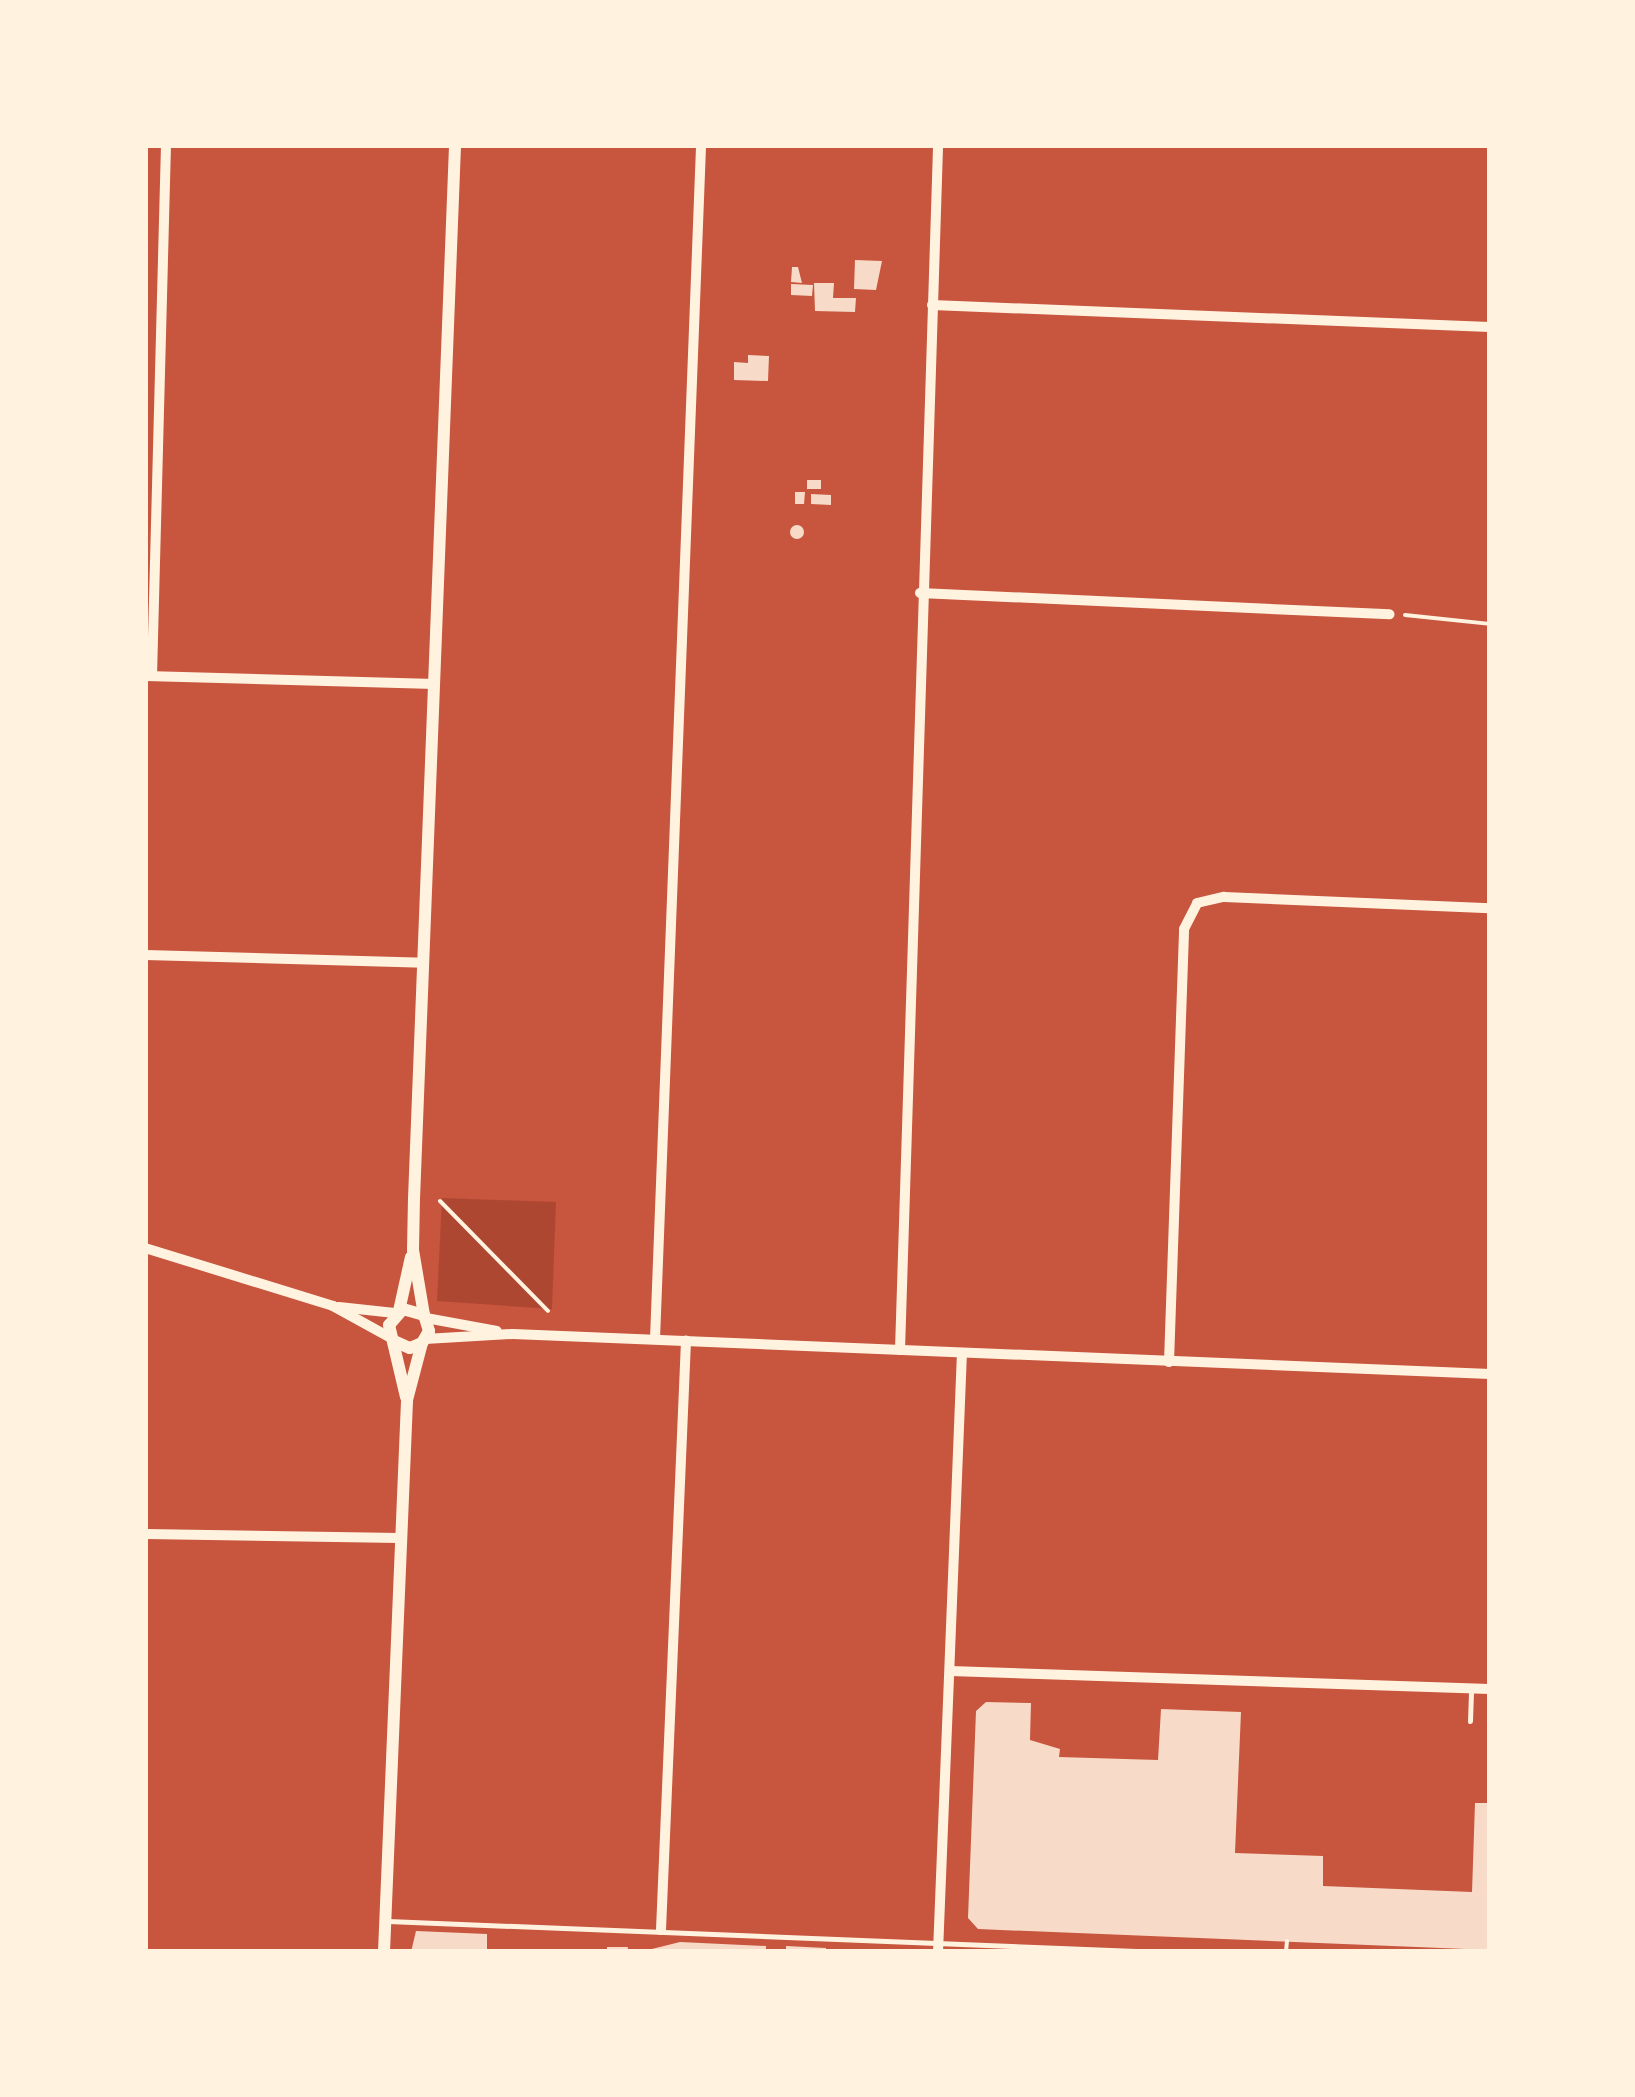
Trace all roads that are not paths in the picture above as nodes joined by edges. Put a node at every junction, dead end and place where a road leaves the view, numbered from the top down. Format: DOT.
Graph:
graph roads {
  1 [pos="166,145"];
  2 [pos="456,145"];
  3 [pos="701,145"];
  4 [pos="938,145"];
  5 [pos="932,305"];
  6 [pos="1490,327"];
  7 [pos="920,593"];
  8 [pos="1390,614"];
  9 [pos="148,676"];
  10 [pos="435,684"];
  11 [pos="1490,908"];
  12 [pos="145,955"];
  13 [pos="424,963"];
  14 [pos="145,1248"];
  15 [pos="413,1250"];
  16 [pos="333,1306"];
  17 [pos="397,1312"];
  18 [pos="425,1316"];
  19 [pos="513,1334"];
  20 [pos="656,1339"];
  21 [pos="393,1340"];
  22 [pos="424,1341"];
  23 [pos="686,1341"];
  24 [pos="900,1350"];
  25 [pos="962,1353"];
  26 [pos="1168,1362"];
  27 [pos="1490,1374"];
  28 [pos="407,1400"];
  29 [pos="145,1534"];
  30 [pos="400,1538"];
  31 [pos="950,1671"];
  32 [pos="1472,1688"];
  33 [pos="1490,1689"];
  34 [pos="1470,1721"];
  35 [pos="385,1921"];
  36 [pos="661,1930"];
  37 [pos="938,1948"];
  38 [pos="384,1952"];
  39 [pos="1161,1952"];
  1 -- 9 [label="street"];
  2 -- 10 [label="street"];
  3 -- 20 [label="street"];
  4 -- 5 [label="street"];
  5 -- 6 [label="street"];
  5 -- 7 [label="street"];
  7 -- 8 [label="street"];
  7 -- 24 [label="street"];
  9 -- 10 [label="street"];
  10 -- 13 [label="street"];
  11 -- 26 [label="street"];
  12 -- 13 [label="street"];
  13 -- 15 [label="street"];
  14 -- 16 [label="street"];
  15 -- 17 [label="street"];
  15 -- 18 [label="street"];
  16 -- 17 [label="street"];
  16 -- 21 [label="street"];
  17 -- 18 [label="street"];
  17 -- 21 [label="street"];
  18 -- 19 [label="street"];
  18 -- 22 [label="street"];
  19 -- 20 [label="street"];
  19 -- 22 [label="street"];
  20 -- 23 [label="street"];
  21 -- 22 [label="street"];
  21 -- 28 [label="street"];
  22 -- 28 [label="street"];
  23 -- 24 [label="street"];
  23 -- 36 [label="street"];
  24 -- 25 [label="street"];
  25 -- 26 [label="street"];
  25 -- 31 [label="street"];
  26 -- 27 [label="street"];
  28 -- 30 [label="street"];
  29 -- 30 [label="street"];
  30 -- 35 [label="street"];
  31 -- 32 [label="street"];
  31 -- 37 [label="street"];
  32 -- 33 [label="street"];
  32 -- 34 [label="lane"];
  35 -- 36 [label="lane"];
  35 -- 38 [label="street"];
  36 -- 37 [label="lane"];
  37 -- 39 [label="lane"];
}
